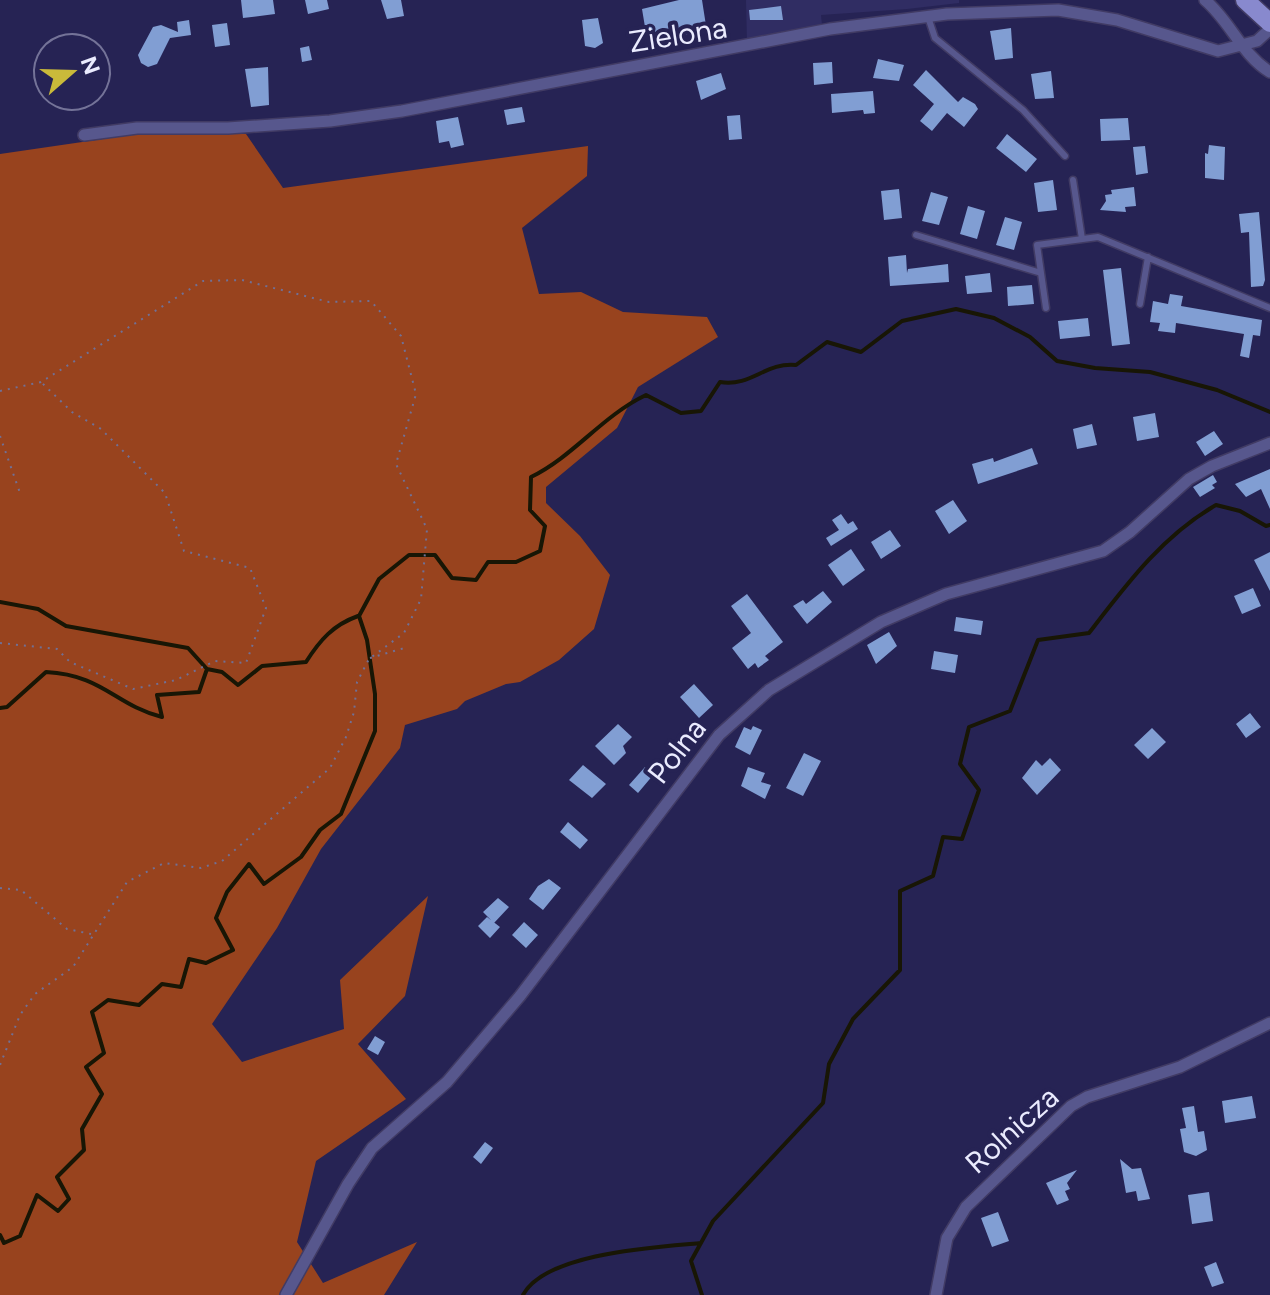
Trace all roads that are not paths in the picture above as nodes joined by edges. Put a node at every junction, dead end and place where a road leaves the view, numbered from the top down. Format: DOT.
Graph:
graph roads {
  1 [pos="1205,0"];
  2 [pos="1245,0"];
  3 [pos="928,17"];
  4 [pos="1270,23"];
  5 [pos="1270,29"];
  6 [pos="1242,47"];
  7 [pos="1270,72"];
  8 [pos="84,135"];
  9 [pos="1065,156"];
  10 [pos="1073,180"];
  11 [pos="916,235"];
  12 [pos="1082,239"];
  13 [pos="1148,257"];
  14 [pos="1041,273"];
  15 [pos="1140,304"];
  16 [pos="1046,308"];
  17 [pos="1270,308"];
  18 [pos="1270,443"];
  19 [pos="1270,1023"];
  20 [pos="286,1295"];
  21 [pos="936,1295"];
  1 -- 6 [label="street"];
  2 -- 4 [label="main road"];
  3 -- 6 [label="street, Zielona"];
  3 -- 8 [label="street, Zielona"];
  3 -- 9 [label="lane"];
  5 -- 6 [label="street"];
  6 -- 7 [label="street"];
  10 -- 12 [label="lane"];
  11 -- 14 [label="lane"];
  12 -- 13 [label="lane"];
  12 -- 14 [label="lane"];
  13 -- 15 [label="lane"];
  13 -- 17 [label="lane"];
  14 -- 16 [label="lane"];
  18 -- 20 [label="street, Polna"];
  19 -- 21 [label="street, Rolnicza"];
}
